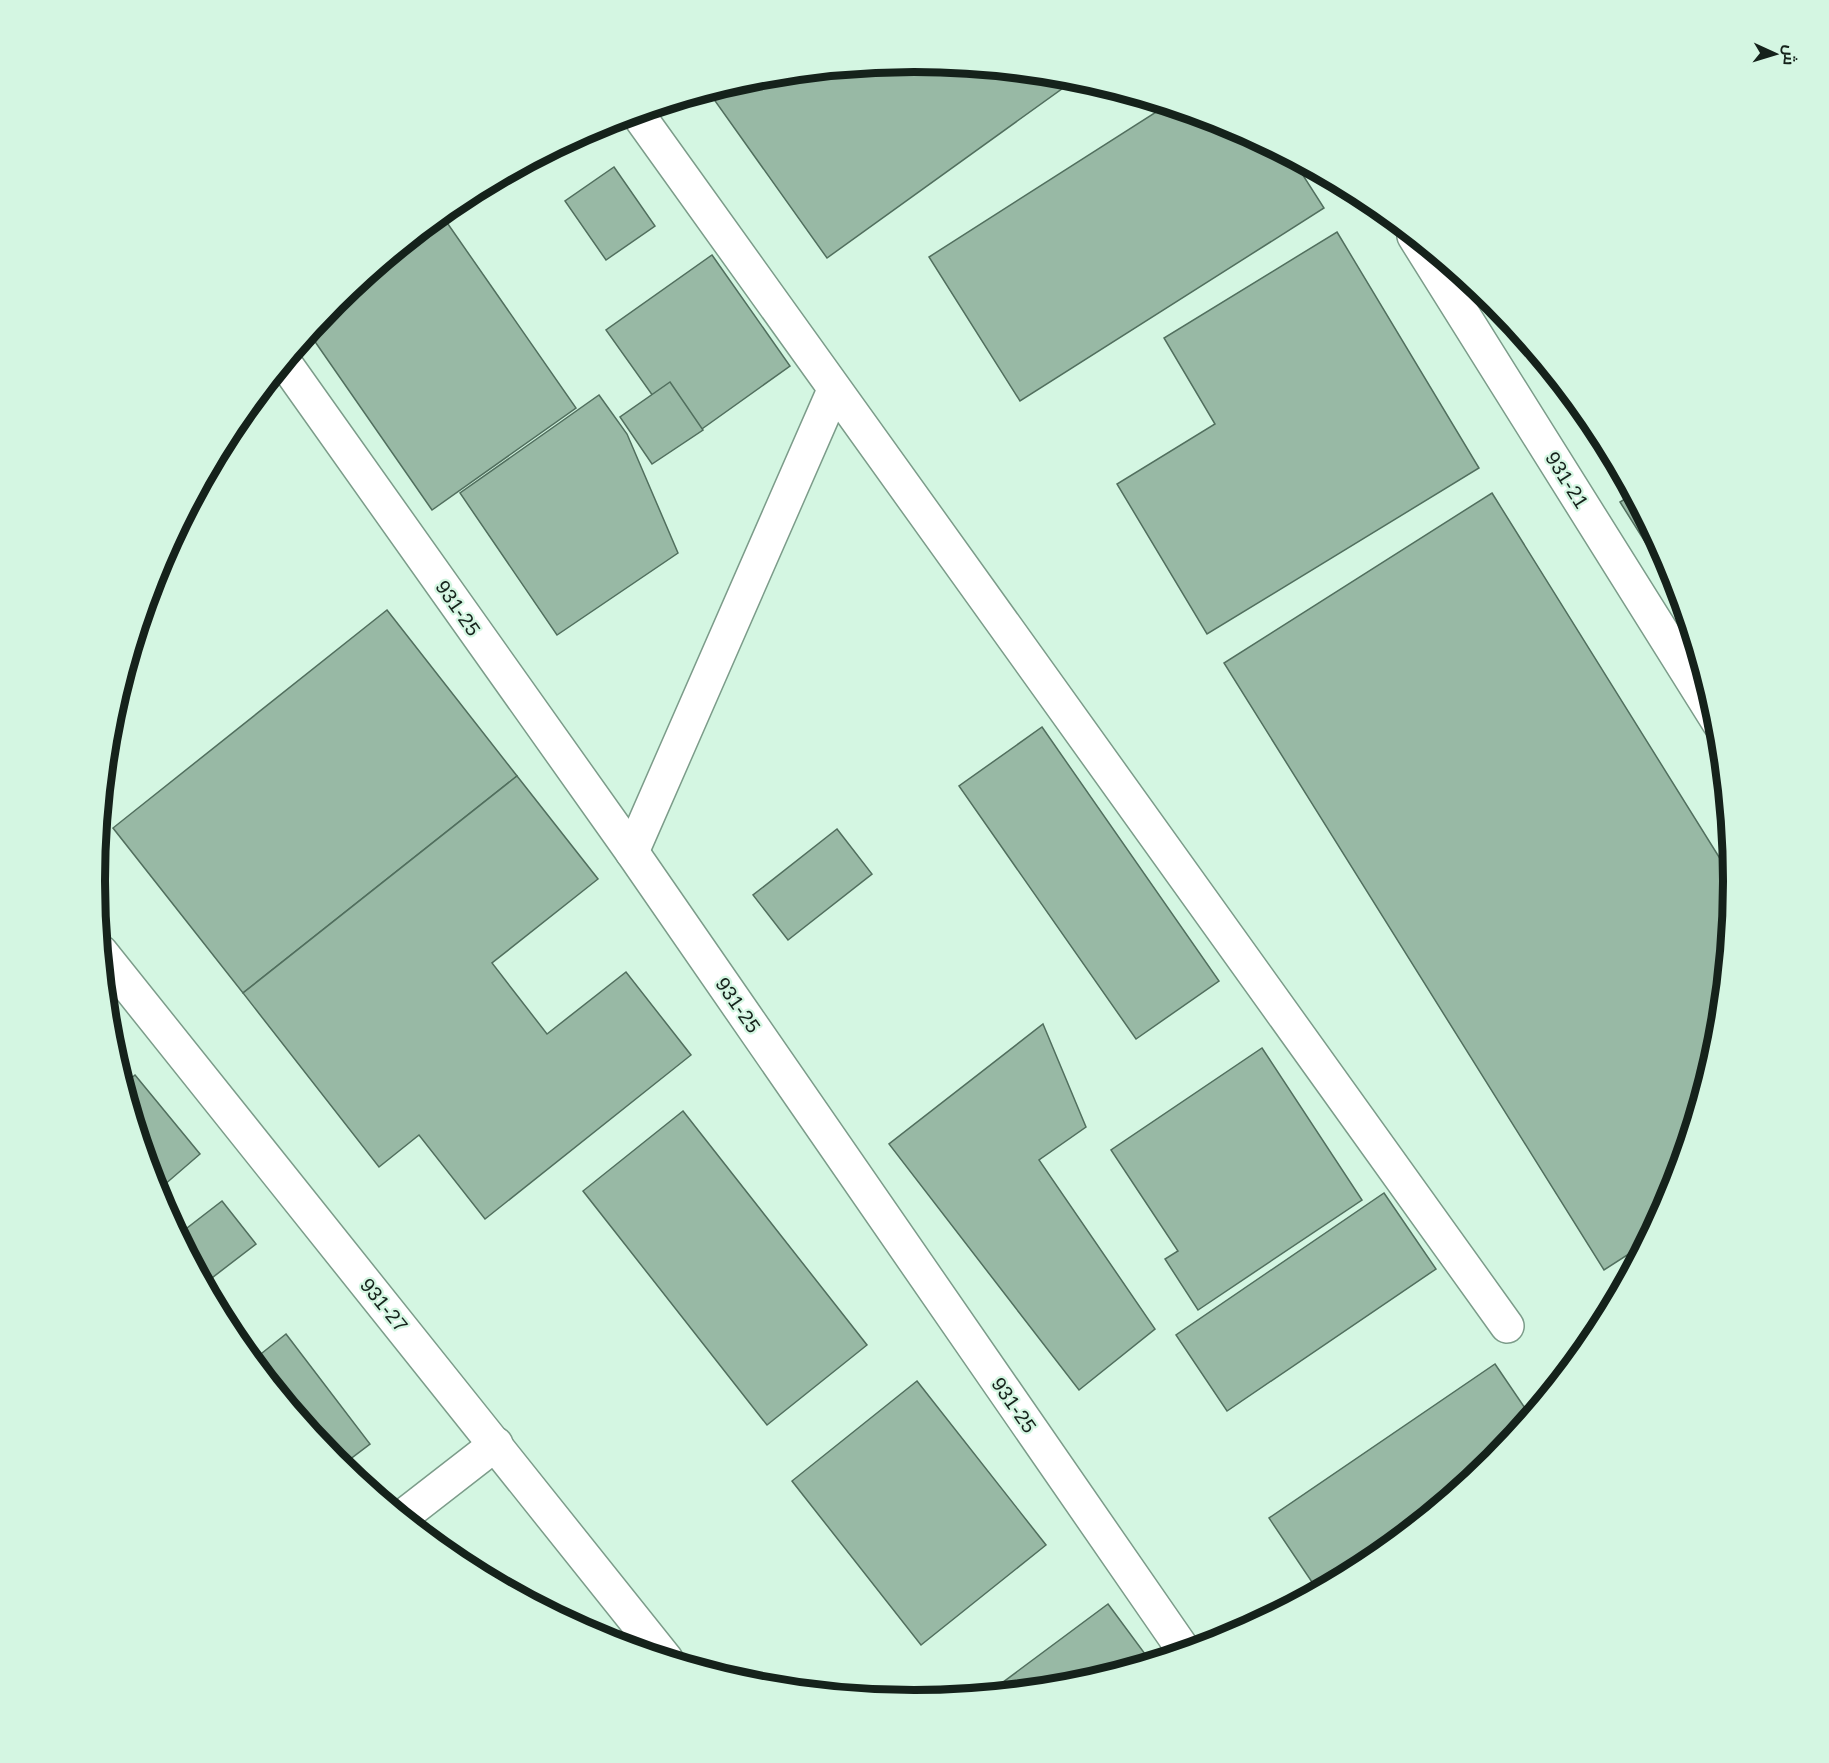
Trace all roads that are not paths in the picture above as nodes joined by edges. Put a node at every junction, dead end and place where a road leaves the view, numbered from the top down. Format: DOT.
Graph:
graph roads {
  1 [pos="642,120"];
  2 [pos="1425,254"];
  3 [pos="289,369"];
  4 [pos="834,390"];
  5 [pos="1701,695"];
  6 [pos="632,852"];
  7 [pos="111,973"];
  8 [pos="1507,1326"];
  9 [pos="496,1444"];
  10 [pos="408,1512"];
  11 [pos="1181,1646"];
  12 [pos="658,1649"];
  1 -- 4 [label="street"];
  2 -- 5 [label="street, 931-21"];
  3 -- 6 [label="street, 931-25"];
  4 -- 6 [label="street"];
  4 -- 8 [label="street"];
  6 -- 11 [label="street, 931-25"];
  7 -- 9 [label="street, 931-27"];
  9 -- 10 [label="street"];
  9 -- 12 [label="street, 931-27"];
}
